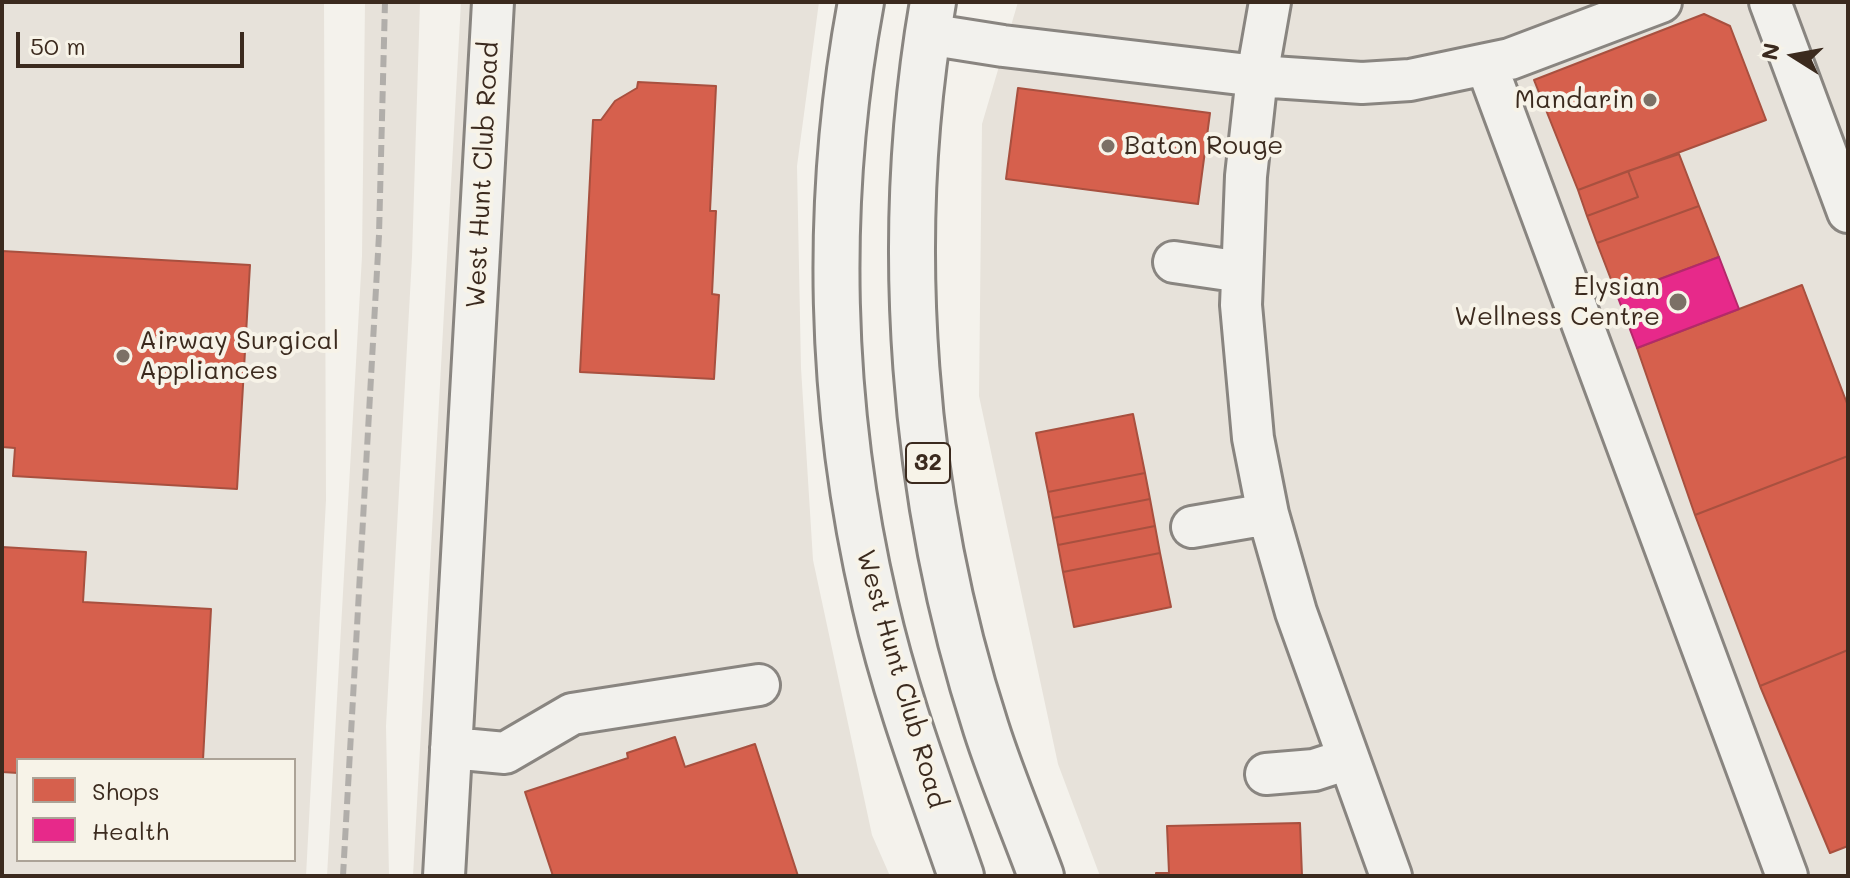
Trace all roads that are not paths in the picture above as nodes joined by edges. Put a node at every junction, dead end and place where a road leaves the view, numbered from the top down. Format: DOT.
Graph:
graph roads {
  1 [pos="493,2"];
  2 [pos="861,2"];
  3 [pos="1270,2"];
  4 [pos="1661,2"];
  5 [pos="1770,2"];
  6 [pos="930,18"];
  7 [pos="1486,64"];
  8 [pos="1257,76"];
  9 [pos="1848,212"];
  10 [pos="1174,262"];
  11 [pos="1242,272"];
  12 [pos="1268,514"];
  13 [pos="1192,527"];
  14 [pos="759,685"];
  15 [pos="451,748"];
  16 [pos="1348,759"];
  17 [pos="1266,774"];
  18 [pos="444,876"];
  19 [pos="961,876"];
  20 [pos="1041,876"];
  21 [pos="1391,876"];
  22 [pos="1787,876"];
  1 -- 15 [label="street, West Hunt Club Road"];
  2 -- 19 [label="main road, West Hunt Club Road"];
  3 -- 8 [label="street"];
  4 -- 7 [label="street"];
  5 -- 9 [label="street"];
  6 -- 8 [label="street"];
  6 -- 20 [label="main road, 32"];
  7 -- 8 [label="street"];
  7 -- 22 [label="street"];
  8 -- 11 [label="street"];
  10 -- 11 [label="street"];
  11 -- 12 [label="street"];
  12 -- 13 [label="street"];
  12 -- 16 [label="street"];
  14 -- 15 [label="street"];
  15 -- 18 [label="street, West Hunt Club Road"];
  16 -- 17 [label="street"];
  16 -- 21 [label="street"];
}
